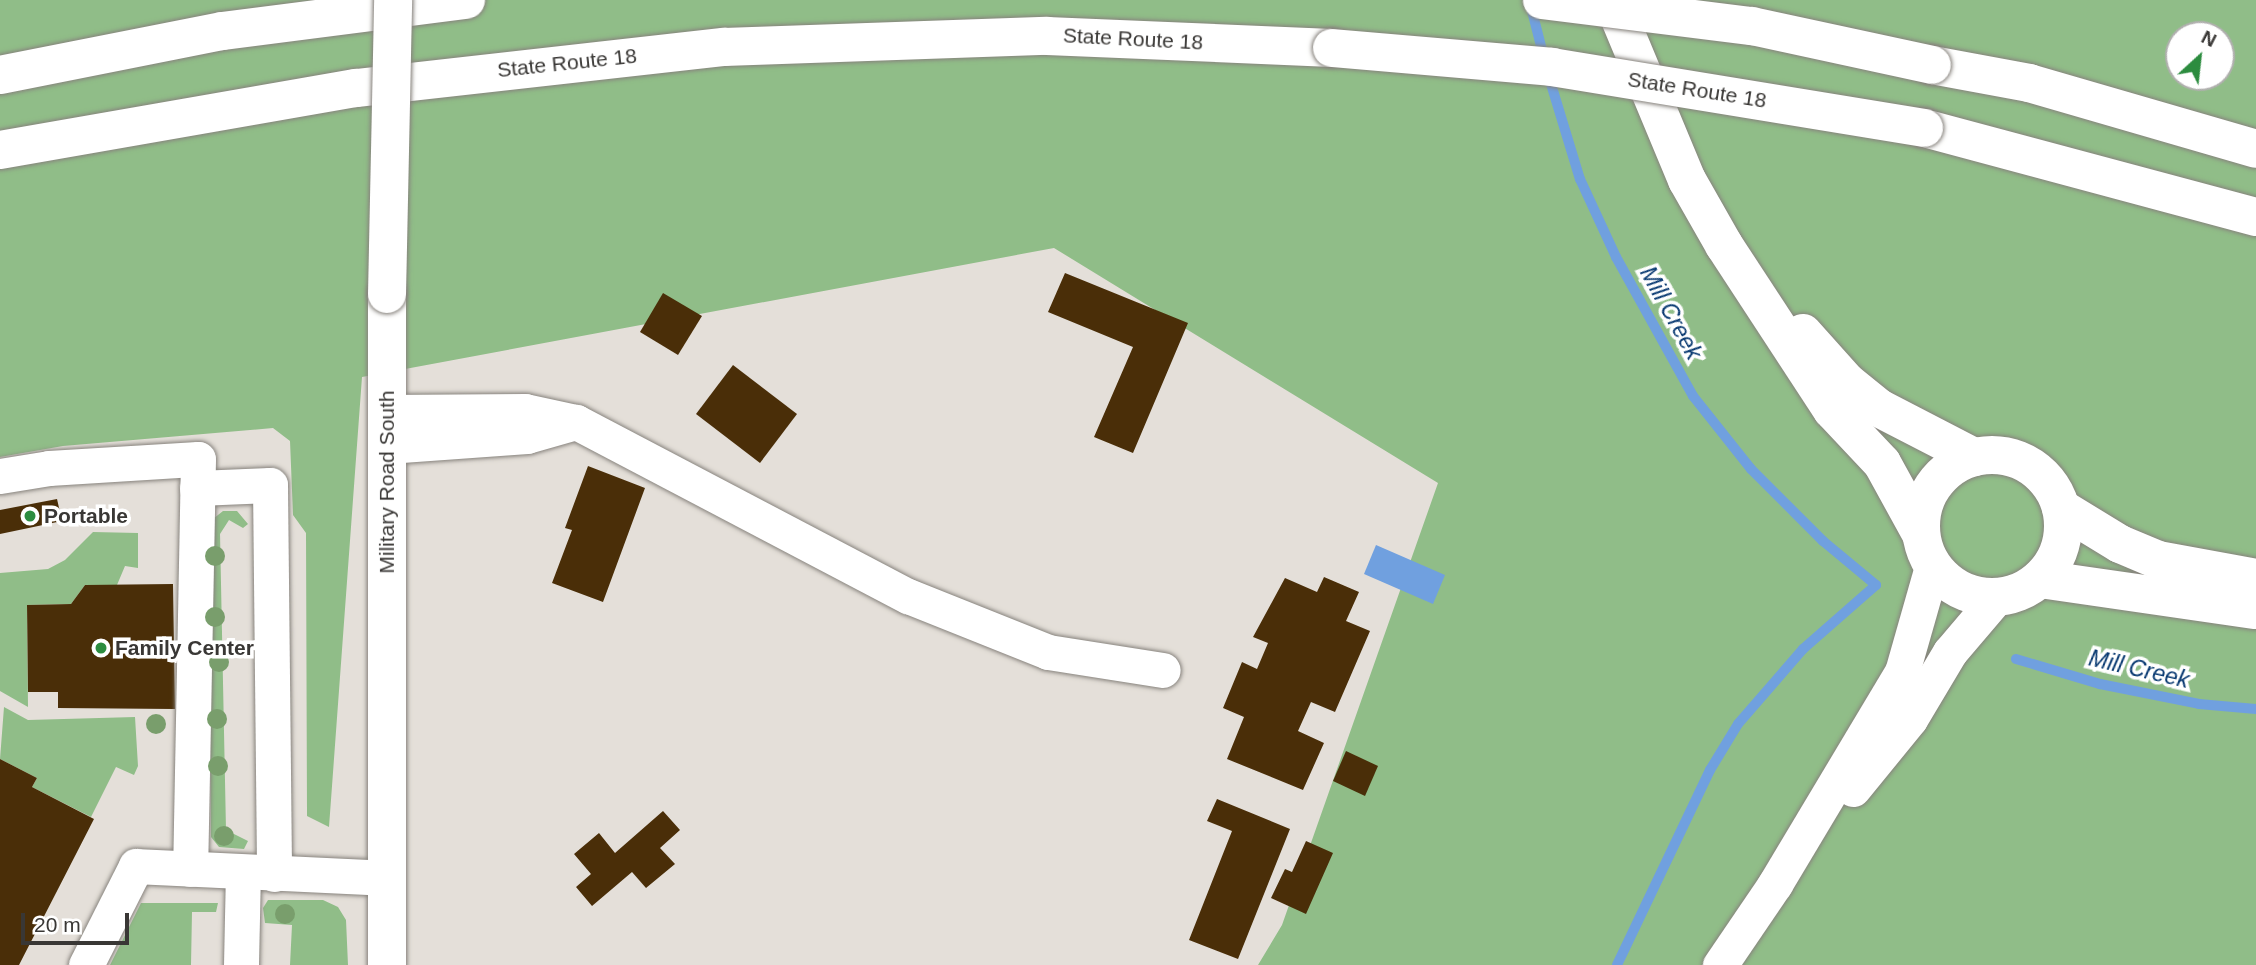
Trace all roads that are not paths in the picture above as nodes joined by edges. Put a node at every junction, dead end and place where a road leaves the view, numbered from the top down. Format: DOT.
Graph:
graph roads {
  1 [pos="393,0"];
  2 [pos="466,0"];
  3 [pos="1542,0"];
  4 [pos="1612,0"];
  5 [pos="0,75"];
  6 [pos="2256,149"];
  7 [pos="0,150"];
  8 [pos="1687,180"];
  9 [pos="2256,217"];
  10 [pos="387,429"];
  11 [pos="1974,457"];
  12 [pos="0,476"];
  13 [pos="197,488"];
  14 [pos="2062,508"];
  15 [pos="1927,550"];
  16 [pos="2256,578"];
  17 [pos="2040,579"];
  18 [pos="1996,598"];
  19 [pos="2256,610"];
  20 [pos="1163,670"];
  21 [pos="190,869"];
  22 [pos="259,873"];
  23 [pos="388,878"];
  24 [pos="1775,884"];
  25 [pos="86,965"];
  26 [pos="241,965"];
  27 [pos="387,965"];
  28 [pos="1720,965"];
  1 -- 10 [label="main road, Military Road South, bridge"];
  2 -- 5 [label="main road"];
  3 -- 6 [label="main road, bridge"];
  4 -- 8 [label="main road"];
  7 -- 9 [label="main road, State Route 18, bridge"];
  8 -- 11 [label="main road"];
  8 -- 15 [label="main road"];
  10 -- 20 [label="street"];
  10 -- 23 [label="main road, Military Road South"];
  11 -- 14 [label="main road"];
  11 -- 15 [label="main road"];
  12 -- 13 [label="street"];
  13 -- 21 [label="street"];
  13 -- 22 [label="street"];
  14 -- 16 [label="main road"];
  14 -- 17 [label="main road"];
  15 -- 18 [label="main road"];
  15 -- 24 [label="street"];
  17 -- 18 [label="main road"];
  17 -- 19 [label="main road"];
  18 -- 24 [label="street"];
  21 -- 22 [label="street"];
  21 -- 25 [label="street"];
  22 -- 23 [label="street"];
  22 -- 26 [label="street"];
  23 -- 27 [label="main road, Military Road South"];
  24 -- 28 [label="street"];
}
